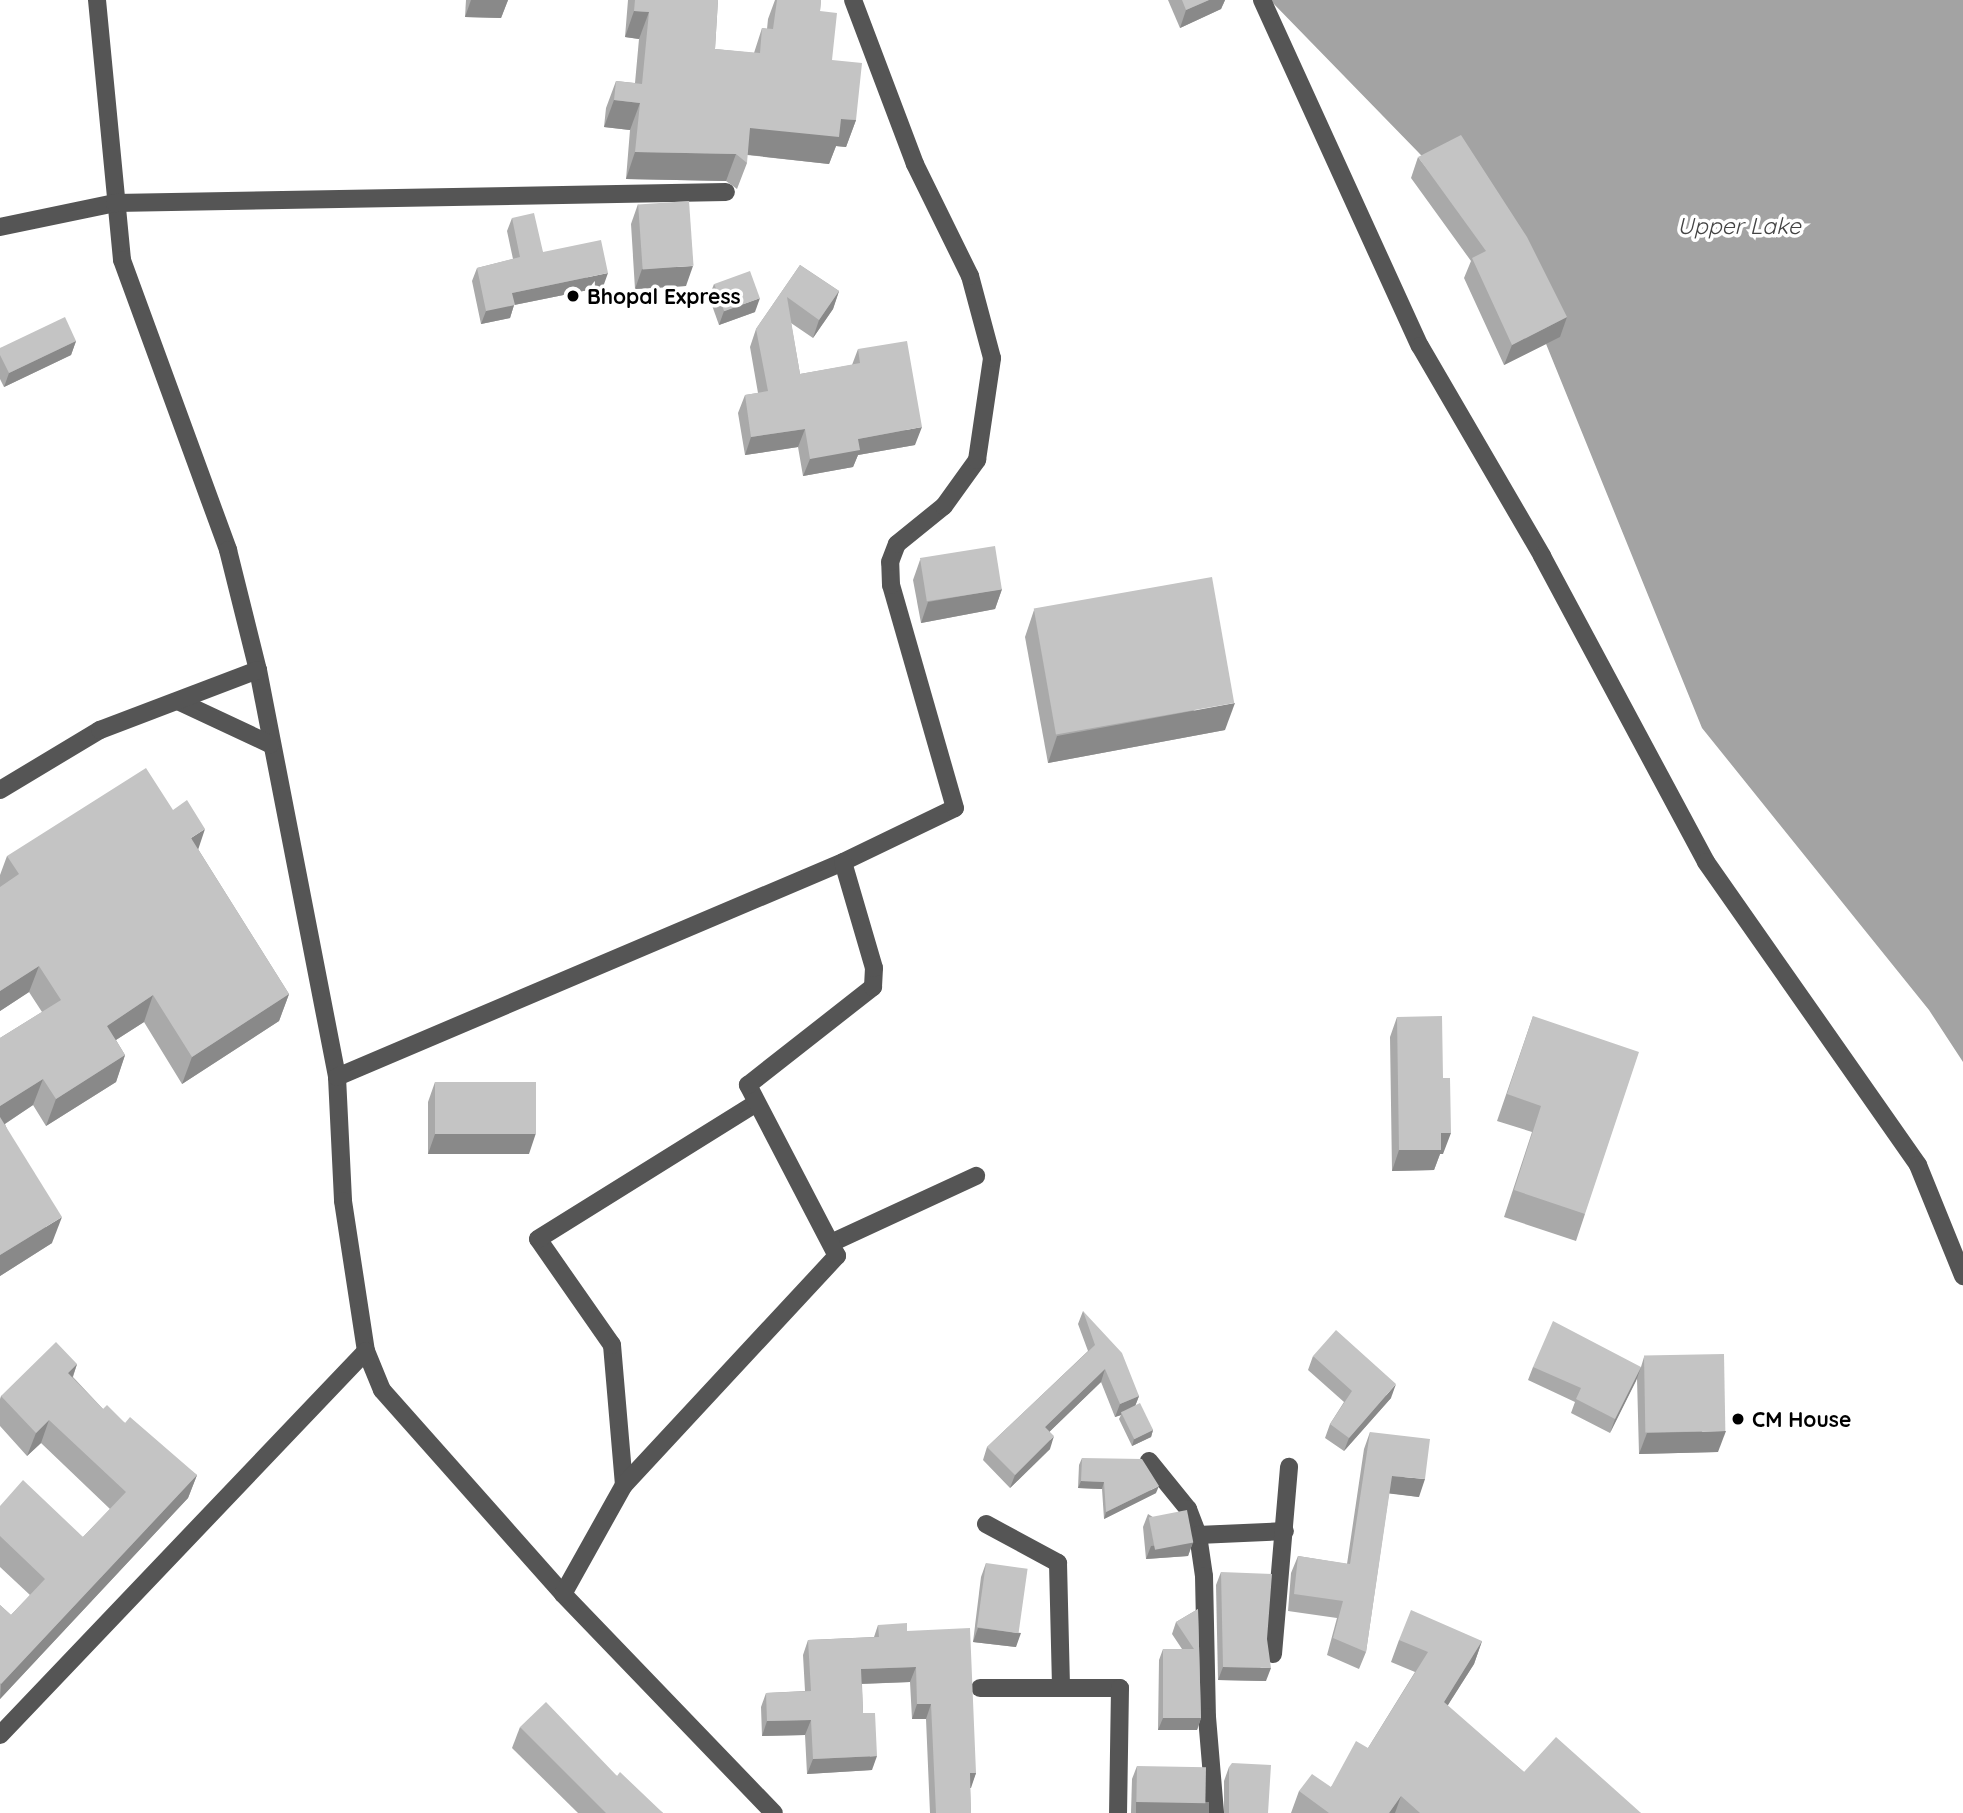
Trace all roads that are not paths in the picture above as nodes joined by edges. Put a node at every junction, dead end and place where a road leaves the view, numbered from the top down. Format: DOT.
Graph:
graph roads {
  1 [pos="97,0"];
  2 [pos="853,0"];
  3 [pos="1262,0"];
  4 [pos="726,192"];
  5 [pos="115,203"];
  6 [pos="0,227"];
  7 [pos="258,670"];
  8 [pos="177,701"];
  9 [pos="270,744"];
  10 [pos="0,790"];
  11 [pos="843,862"];
  12 [pos="337,1077"];
  13 [pos="755,1104"];
  14 [pos="976,1176"];
  15 [pos="831,1243"];
  16 [pos="1963,1276"];
  17 [pos="366,1351"];
  18 [pos="1149,1461"];
  19 [pos="1289,1467"];
  20 [pos="624,1485"];
  21 [pos="986,1524"];
  22 [pos="1285,1531"];
  23 [pos="1198,1535"];
  24 [pos="563,1594"];
  25 [pos="1273,1654"];
  26 [pos="980,1688"];
  27 [pos="1061,1688"];
  28 [pos="0,1734"];
  29 [pos="774,1813"];
  30 [pos="1118,1813"];
  31 [pos="1215,1813"];
  1 -- 5 [label="street"];
  2 -- 11 [label="street"];
  3 -- 16 [label="street"];
  4 -- 5 [label="street"];
  5 -- 6 [label="street"];
  5 -- 7 [label="street"];
  7 -- 8 [label="street"];
  7 -- 9 [label="street"];
  8 -- 9 [label="street"];
  8 -- 10 [label="street"];
  9 -- 12 [label="street"];
  11 -- 12 [label="street"];
  11 -- 13 [label="street"];
  12 -- 17 [label="street"];
  13 -- 15 [label="street"];
  13 -- 20 [label="street"];
  14 -- 15 [label="street"];
  15 -- 20 [label="street"];
  17 -- 24 [label="street"];
  17 -- 28 [label="street"];
  18 -- 23 [label="street"];
  19 -- 22 [label="street"];
  20 -- 24 [label="street"];
  21 -- 27 [label="street"];
  22 -- 23 [label="street"];
  22 -- 25 [label="street"];
  23 -- 31 [label="street"];
  24 -- 29 [label="street"];
  26 -- 27 [label="street"];
  27 -- 30 [label="street"];
}
